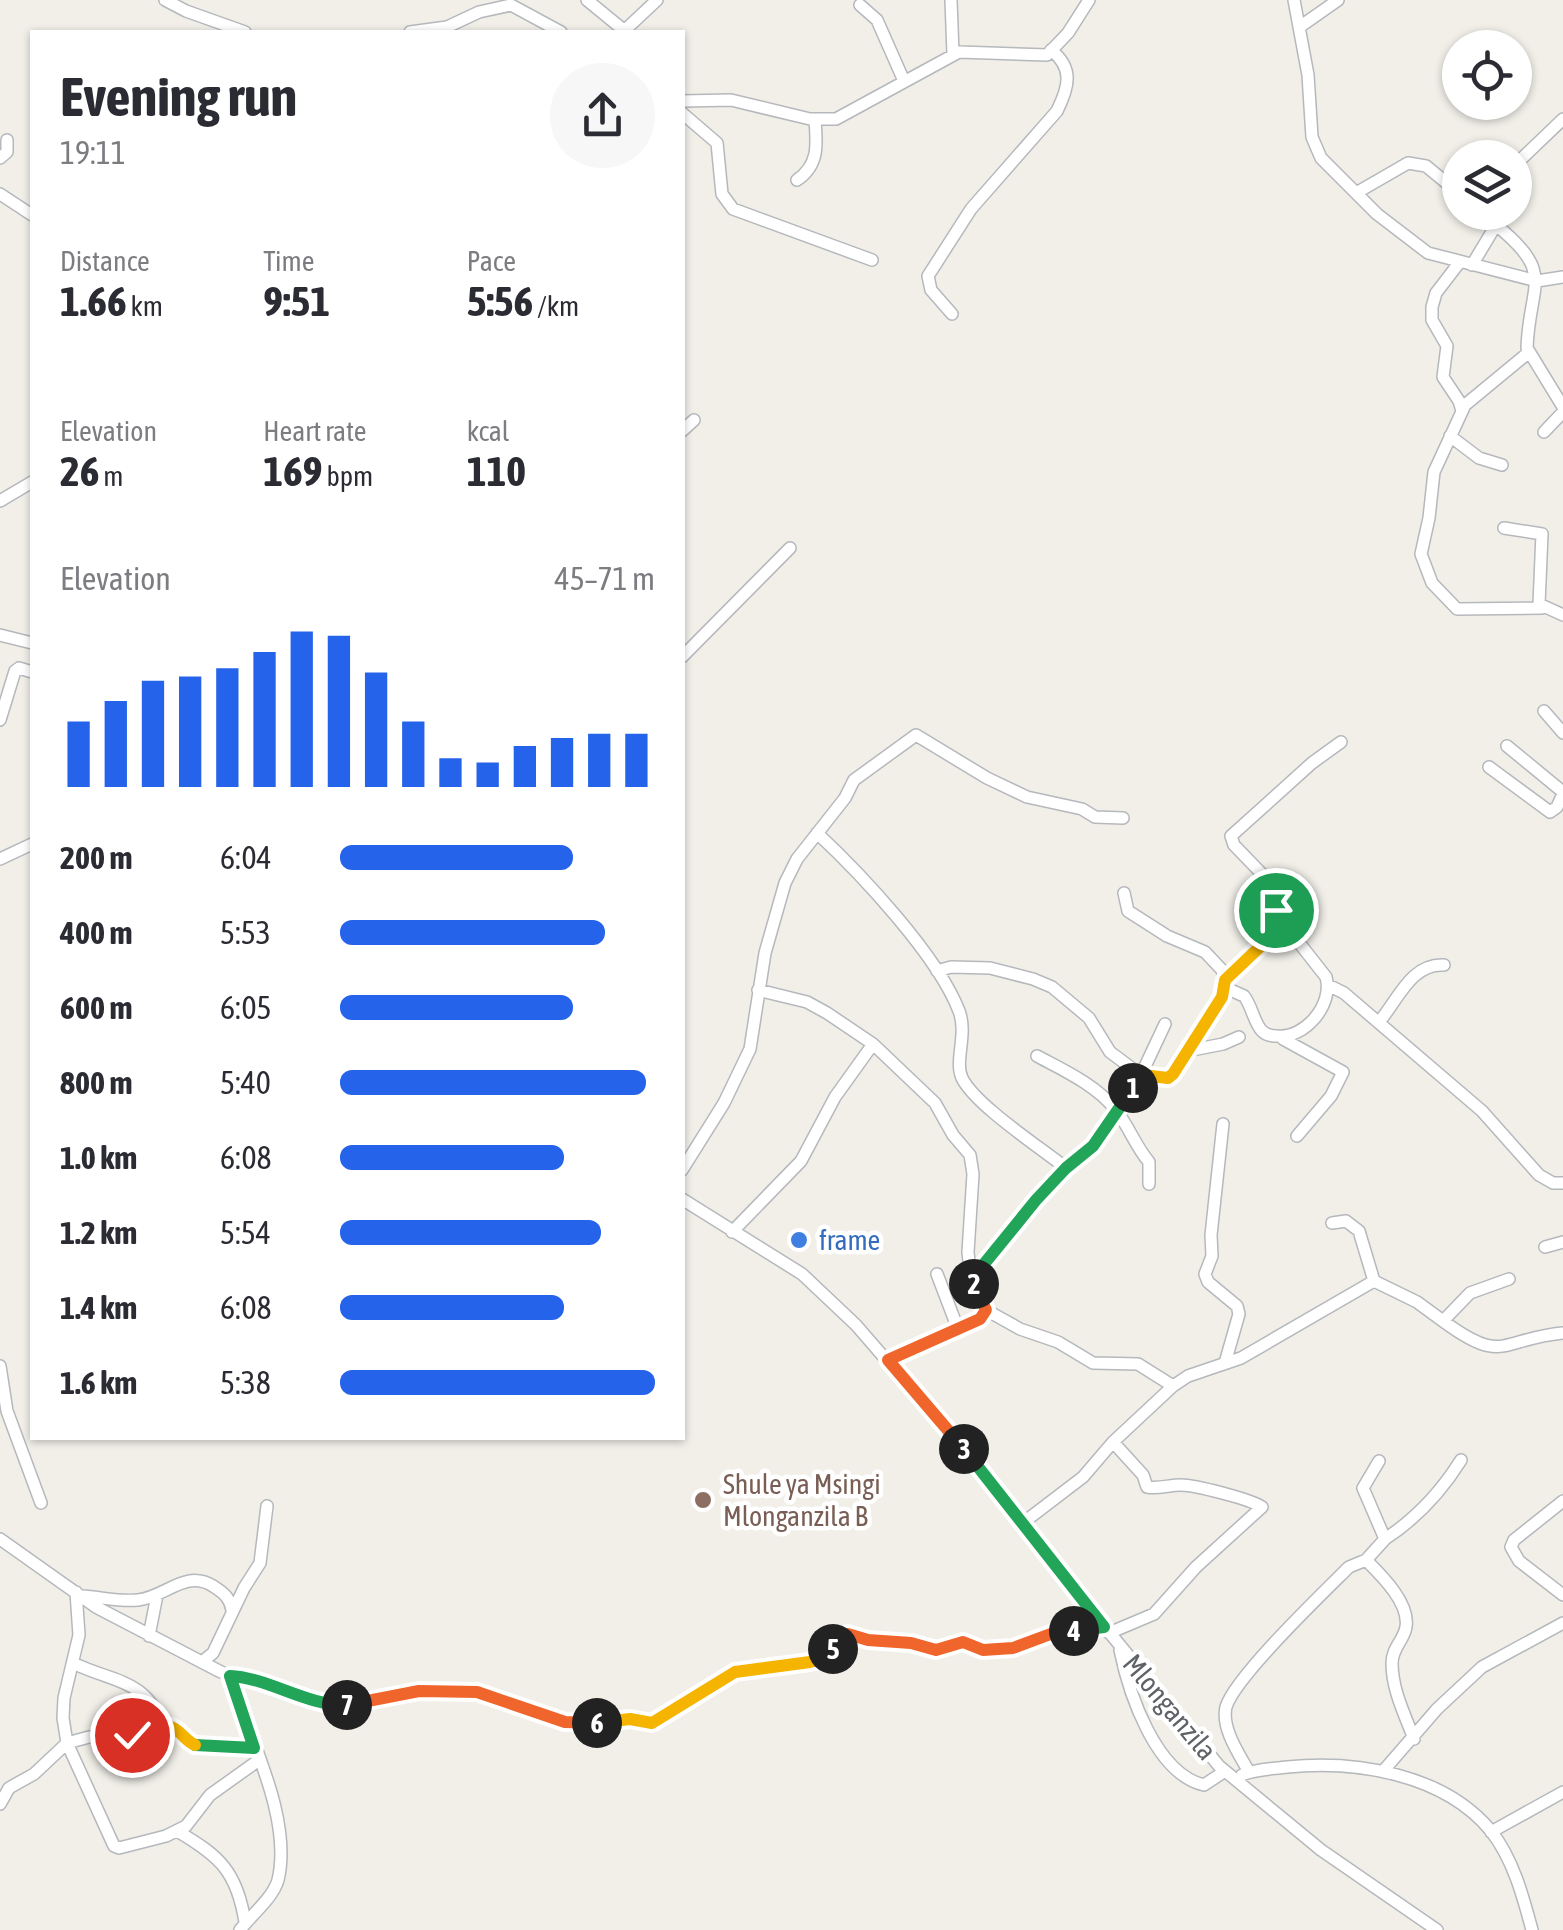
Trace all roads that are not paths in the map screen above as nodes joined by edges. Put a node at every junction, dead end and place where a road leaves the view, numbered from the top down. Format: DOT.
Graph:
graph roads {
  1 [pos="165,0"];
  2 [pos="587,0"];
  3 [pos="657,0"];
  4 [pos="950,0"];
  5 [pos="1088,0"];
  6 [pos="1294,0"];
  7 [pos="1338,0"];
  8 [pos="512,2"];
  9 [pos="860,4"];
  10 [pos="1301,26"];
  11 [pos="241,30"];
  12 [pos="425,30"];
  13 [pos="558,30"];
  14 [pos="623,30"];
  15 [pos="627,30"];
  16 [pos="1051,50"];
  17 [pos="953,54"];
  18 [pos="904,81"];
  19 [pos="685,101"];
  20 [pos="685,116"];
  21 [pos="1563,119"];
  22 [pos="815,120"];
  23 [pos="7,140"];
  24 [pos="1532,149"];
  25 [pos="0,158"];
  26 [pos="1442,179"];
  27 [pos="797,180"];
  28 [pos="1356,193"];
  29 [pos="0,194"];
  30 [pos="30,213"];
  31 [pos="1487,230"];
  32 [pos="1505,230"];
  33 [pos="872,260"];
  34 [pos="1466,264"];
  35 [pos="1563,277"];
  36 [pos="1537,281"];
  37 [pos="952,314"];
  38 [pos="1528,353"];
  39 [pos="1563,409"];
  40 [pos="1462,411"];
  41 [pos="694,420"];
  42 [pos="685,428"];
  43 [pos="1544,432"];
  44 [pos="1450,436"];
  45 [pos="1502,465"];
  46 [pos="30,483"];
  47 [pos="0,501"];
  48 [pos="1504,528"];
  49 [pos="790,548"];
  50 [pos="1542,608"];
  51 [pos="1563,615"];
  52 [pos="0,634"];
  53 [pos="30,642"];
  54 [pos="685,655"];
  55 [pos="30,671"];
  56 [pos="1544,711"];
  57 [pos="0,720"];
  58 [pos="1563,733"];
  59 [pos="1340,742"];
  60 [pos="1507,746"];
  61 [pos="1489,766"];
  62 [pos="1563,793"];
  63 [pos="1123,818"];
  64 [pos="817,833"];
  65 [pos="30,845"];
  66 [pos="0,859"];
  67 [pos="1124,893"];
  68 [pos="1284,924"];
  69 [pos="1444,966"];
  70 [pos="937,971"];
  71 [pos="1225,984"];
  72 [pos="1328,985"];
  73 [pos="758,990"];
  74 [pos="1379,1022"];
  75 [pos="1165,1024"];
  76 [pos="1280,1036"];
  77 [pos="1239,1037"];
  78 [pos="873,1044"];
  79 [pos="1188,1051"];
  80 [pos="1036,1056"];
  81 [pos="1142,1075"];
  82 [pos="1117,1111"];
  83 [pos="1223,1124"];
  84 [pos="1297,1136"];
  85 [pos="685,1165"];
  86 [pos="1066,1168"];
  87 [pos="1563,1183"];
  88 [pos="1150,1184"];
  89 [pos="685,1201"];
  90 [pos="1332,1223"];
  91 [pos="732,1232"];
  92 [pos="1563,1242"];
  93 [pos="1545,1247"];
  94 [pos="937,1274"];
  95 [pos="1509,1279"];
  96 [pos="971,1280"];
  97 [pos="1374,1281"];
  98 [pos="986,1310"];
  99 [pos="1444,1322"];
  100 [pos="958,1329"];
  101 [pos="1563,1333"];
  102 [pos="888,1360"];
  103 [pos="1225,1363"];
  104 [pos="0,1366"];
  105 [pos="1174,1386"];
  106 [pos="1113,1442"];
  107 [pos="1462,1460"];
  108 [pos="1379,1461"];
  109 [pos="1563,1501"];
  110 [pos="42,1504"];
  111 [pos="267,1506"];
  112 [pos="1024,1522"];
  113 [pos="0,1538"];
  114 [pos="1385,1539"];
  115 [pos="1366,1560"];
  116 [pos="79,1594"];
  117 [pos="1563,1594"];
  118 [pos="157,1595"];
  119 [pos="232,1610"];
  120 [pos="1563,1623"];
  121 [pos="1106,1630"];
  122 [pos="149,1636"];
  123 [pos="1120,1646"];
  124 [pos="203,1661"];
  125 [pos="73,1663"];
  126 [pos="230,1676"];
  127 [pos="164,1726"];
  128 [pos="1414,1739"];
  129 [pos="67,1744"];
  130 [pos="256,1754"];
  131 [pos="1384,1770"];
  132 [pos="1249,1772"];
  133 [pos="1229,1775"];
  134 [pos="1563,1792"];
  135 [pos="0,1804"];
  136 [pos="176,1831"];
  137 [pos="1491,1832"];
  138 [pos="243,1926"];
  139 [pos="1437,1930"];
  140 [pos="1532,1930"];
  1 -- 11 [label="street"];
  2 -- 14 [label="street"];
  3 -- 15 [label="street"];
  4 -- 17 [label="street"];
  5 -- 16 [label="street"];
  6 -- 10 [label="street"];
  7 -- 10 [label="street"];
  8 -- 12 [label="street"];
  8 -- 13 [label="street"];
  9 -- 18 [label="street"];
  10 -- 28 [label="street"];
  16 -- 17 [label="street"];
  16 -- 37 [label="street"];
  17 -- 18 [label="street"];
  18 -- 22 [label="street"];
  19 -- 22 [label="street"];
  20 -- 33 [label="street"];
  21 -- 24 [label="street"];
  22 -- 27 [label="street"];
  23 -- 25 [label="street"];
  26 -- 28 [label="street"];
  28 -- 34 [label="street"];
  29 -- 30 [label="street"];
  31 -- 34 [label="street"];
  32 -- 36 [label="street"];
  34 -- 36 [label="street"];
  34 -- 40 [label="street"];
  35 -- 36 [label="street"];
  36 -- 38 [label="street"];
  38 -- 39 [label="street"];
  38 -- 40 [label="street"];
  39 -- 43 [label="street"];
  40 -- 44 [label="street"];
  41 -- 42 [label="street"];
  44 -- 45 [label="street"];
  44 -- 50 [label="street"];
  46 -- 47 [label="street"];
  48 -- 50 [label="street"];
  49 -- 54 [label="street"];
  50 -- 51 [label="street"];
  52 -- 53 [label="street"];
  55 -- 57 [label="street"];
  56 -- 58 [label="street"];
  59 -- 68 [label="street"];
  60 -- 62 [label="street"];
  61 -- 62 [label="street"];
  63 -- 64 [label="street"];
  64 -- 70 [label="street"];
  64 -- 73 [label="street"];
  65 -- 66 [label="street"];
  67 -- 71 [label="street"];
  68 -- 71 [label="street"];
  68 -- 72 [label="street"];
  69 -- 74 [label="street"];
  70 -- 81 [label="street"];
  70 -- 86 [label="street"];
  71 -- 76 [label="street"];
  71 -- 79 [label="street"];
  72 -- 74 [label="street"];
  72 -- 76 [label="street"];
  73 -- 78 [label="street"];
  73 -- 85 [label="street"];
  74 -- 87 [label="street"];
  75 -- 81 [label="street"];
  76 -- 84 [label="street"];
  77 -- 79 [label="street"];
  78 -- 91 [label="street"];
  78 -- 96 [label="street"];
  79 -- 81 [label="street"];
  80 -- 82 [label="street"];
  81 -- 82 [label="street"];
  82 -- 86 [label="street"];
  82 -- 88 [label="street"];
  83 -- 103 [label="street"];
  86 -- 96 [label="street"];
  89 -- 91 [label="street, Mlonganzila"];
  90 -- 97 [label="street"];
  91 -- 102 [label="street, Mlonganzila"];
  92 -- 93 [label="street"];
  94 -- 100 [label="street"];
  95 -- 99 [label="street"];
  96 -- 98 [label="street"];
  97 -- 99 [label="street"];
  97 -- 103 [label="street"];
  98 -- 100 [label="street"];
  98 -- 105 [label="street"];
  99 -- 101 [label="street"];
  100 -- 102 [label="street"];
  102 -- 112 [label="street, Mlonganzila"];
  103 -- 105 [label="street"];
  104 -- 110 [label="street"];
  105 -- 106 [label="street"];
  106 -- 112 [label="street"];
  106 -- 121 [label="street"];
  107 -- 114 [label="street"];
  108 -- 114 [label="street"];
  109 -- 117 [label="street"];
  111 -- 119 [label="street"];
  112 -- 121 [label="street, Mlonganzila"];
  113 -- 116 [label="street"];
  114 -- 115 [label="street"];
  115 -- 128 [label="street"];
  115 -- 132 [label="street"];
  116 -- 118 [label="street"];
  116 -- 122 [label="street"];
  116 -- 125 [label="street"];
  118 -- 119 [label="street"];
  118 -- 122 [label="street"];
  119 -- 124 [label="street"];
  120 -- 128 [label="street"];
  121 -- 123 [label="street, Mlonganzila"];
  121 -- 126 [label="street"];
  122 -- 124 [label="street"];
  123 -- 133 [label="street, Mlonganzila"];
  123 -- 133 [label="street"];
  124 -- 126 [label="street"];
  125 -- 127 [label="street"];
  125 -- 129 [label="street"];
  126 -- 130 [label="street"];
  127 -- 129 [label="street"];
  127 -- 130 [label="street"];
  128 -- 131 [label="street"];
  129 -- 135 [label="street"];
  129 -- 136 [label="street"];
  130 -- 136 [label="street"];
  130 -- 138 [label="street"];
  131 -- 132 [label="street"];
  131 -- 137 [label="street"];
  132 -- 133 [label="street"];
  133 -- 139 [label="street, Mlonganzila"];
  134 -- 137 [label="street"];
  136 -- 138 [label="street"];
  137 -- 140 [label="street"];
}
